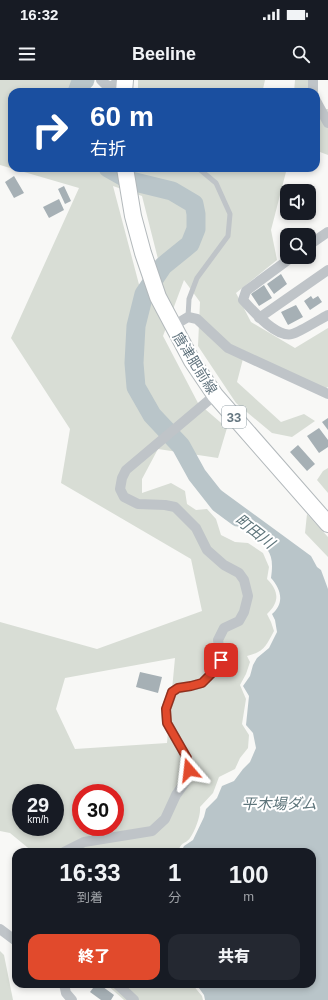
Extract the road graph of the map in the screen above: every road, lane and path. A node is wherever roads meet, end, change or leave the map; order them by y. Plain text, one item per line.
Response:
1 (101, 80) edge
2 (120, 80) edge
3 (117, 88) edge
4 (320, 108) edge
5 (328, 123) edge
6 (125, 172) edge
7 (203, 172) edge
8 (328, 232) edge
9 (316, 240) edge
10 (283, 264) edge
11 (328, 270) edge
12 (328, 315) edge
13 (188, 317) junction
14 (259, 318) junction
15 (173, 326) junction
16 (328, 394) edge
17 (209, 400) junction
18 (328, 524) edge
19 (72, 848) edge
20 (0, 929) edge
21 (12, 938) edge
22 (65, 988) edge
23 (121, 988) edge
24 (72, 1000) edge
25 (134, 1000) edge

1 - 3 street
2 - 3 street
4 - 5 street
6 - 15 main road, 唐津肥前線 / 33
7 - 13 lane
8 - 9 street
10 - 14 street
11 - 14 street
12 - 14 street
13 - 15 street
13 - 16 street
15 - 17 main road, 唐津肥前線 / 33
17 - 18 main road, 唐津肥前線 / 33
17 - 19 street
20 - 21 street
22 - 24 street
23 - 25 street

